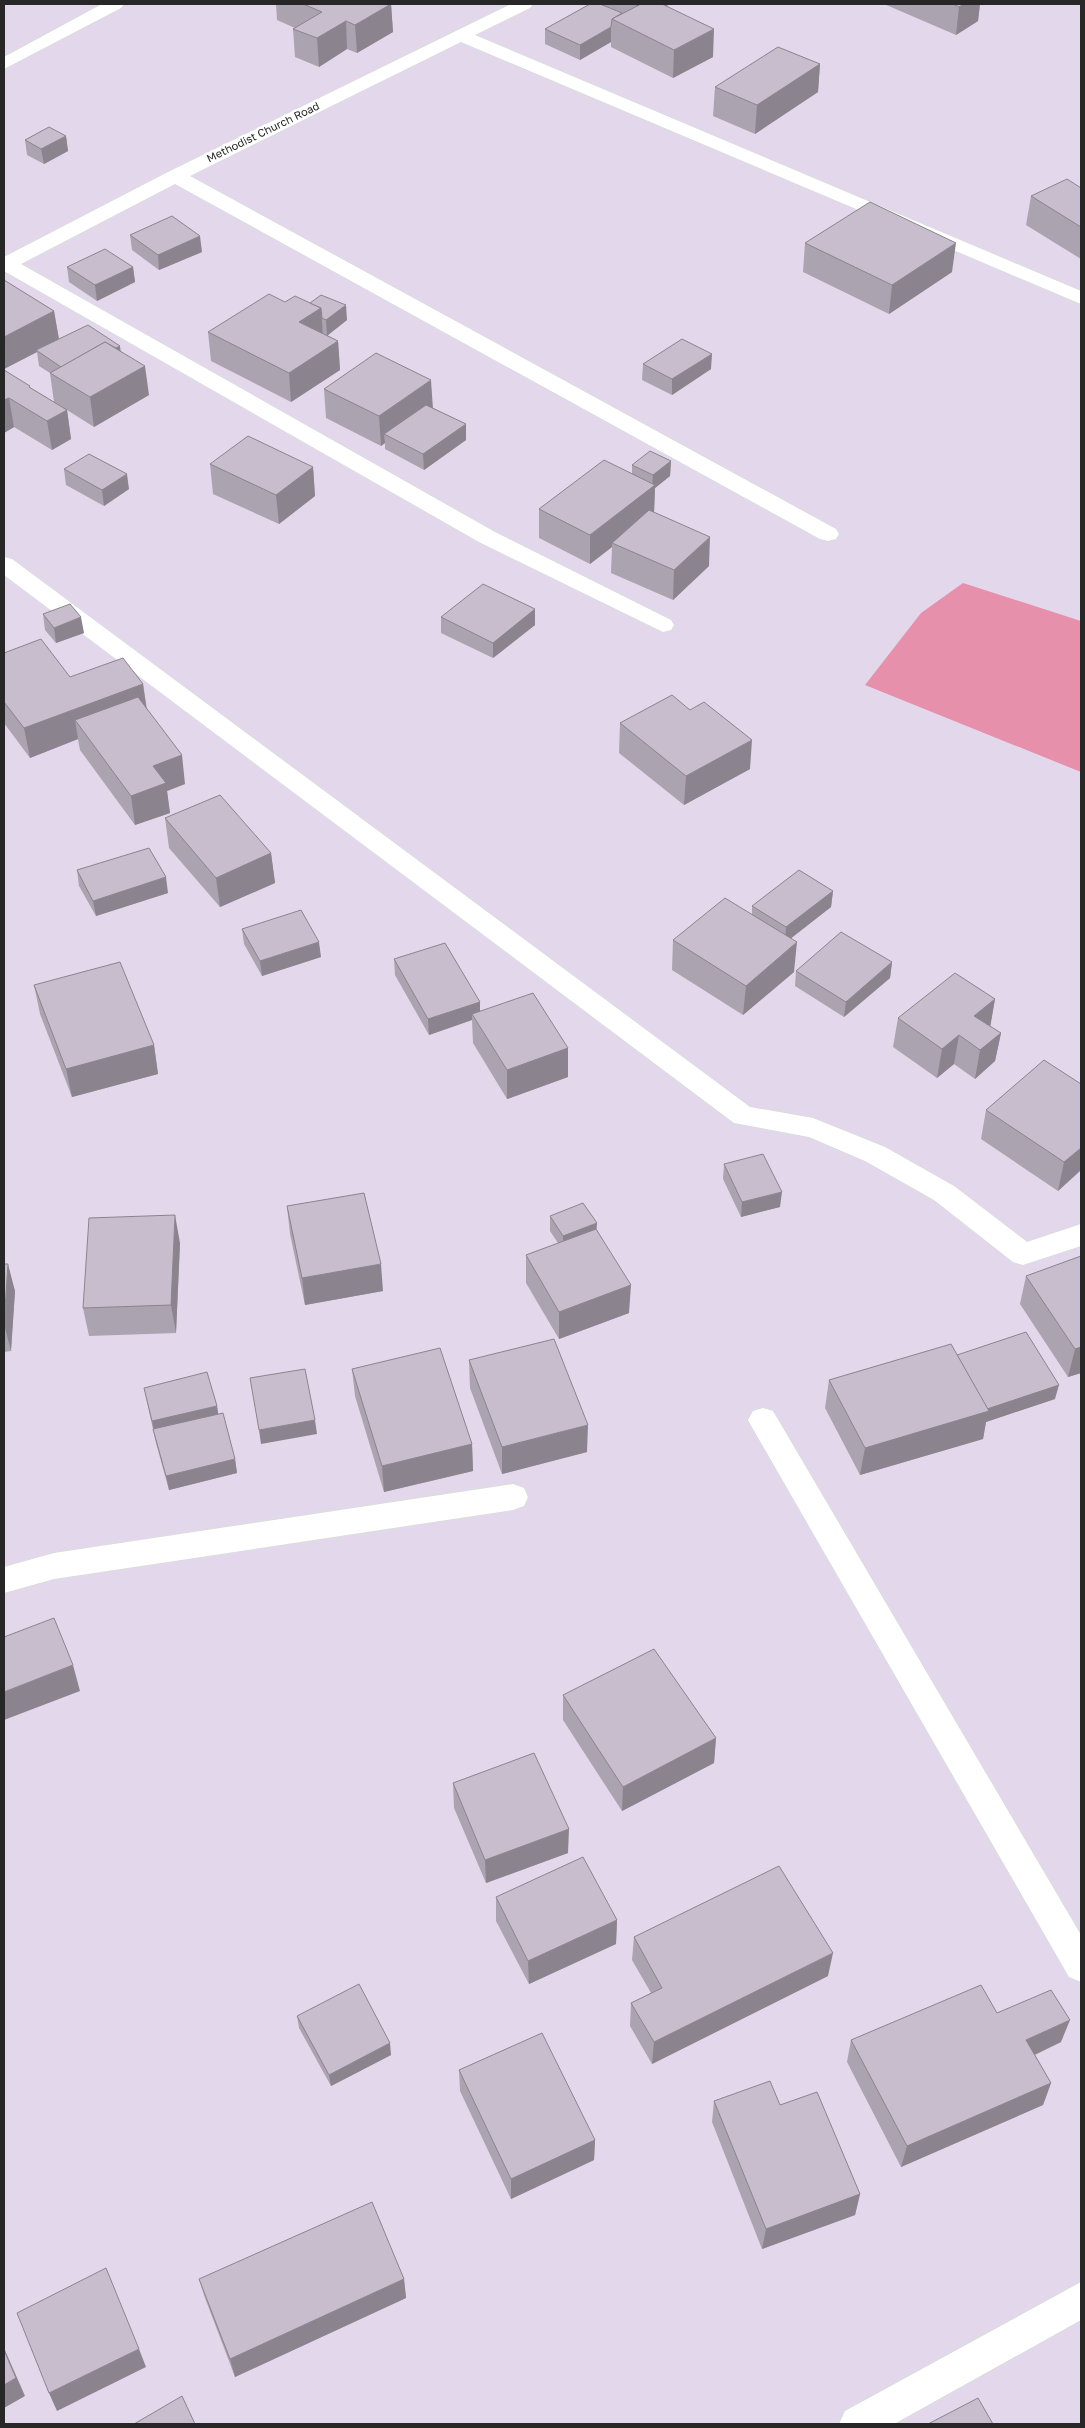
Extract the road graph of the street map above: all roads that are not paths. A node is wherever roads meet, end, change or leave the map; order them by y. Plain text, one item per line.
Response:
1 (116, 4) edge
2 (524, 4) edge
3 (460, 35) junction
4 (4, 64) edge
5 (175, 176) junction
6 (5, 265) edge
7 (1081, 298) edge
8 (828, 534) dead end
9 (4, 564) edge
10 (664, 624) dead end
11 (1081, 1234) edge
12 (764, 1420) dead end
13 (513, 1497) dead end
14 (4, 1580) edge
15 (1081, 1966) edge
16 (1081, 2300) edge
17 (858, 2424) edge

1 - 4 street
2 - 3 street, Methodist Church Road
3 - 5 street, Methodist Church Road
3 - 7 street
5 - 6 street, Methodist Church Road
5 - 8 street
6 - 10 street
9 - 11 street
12 - 15 street
13 - 14 street
16 - 17 street

